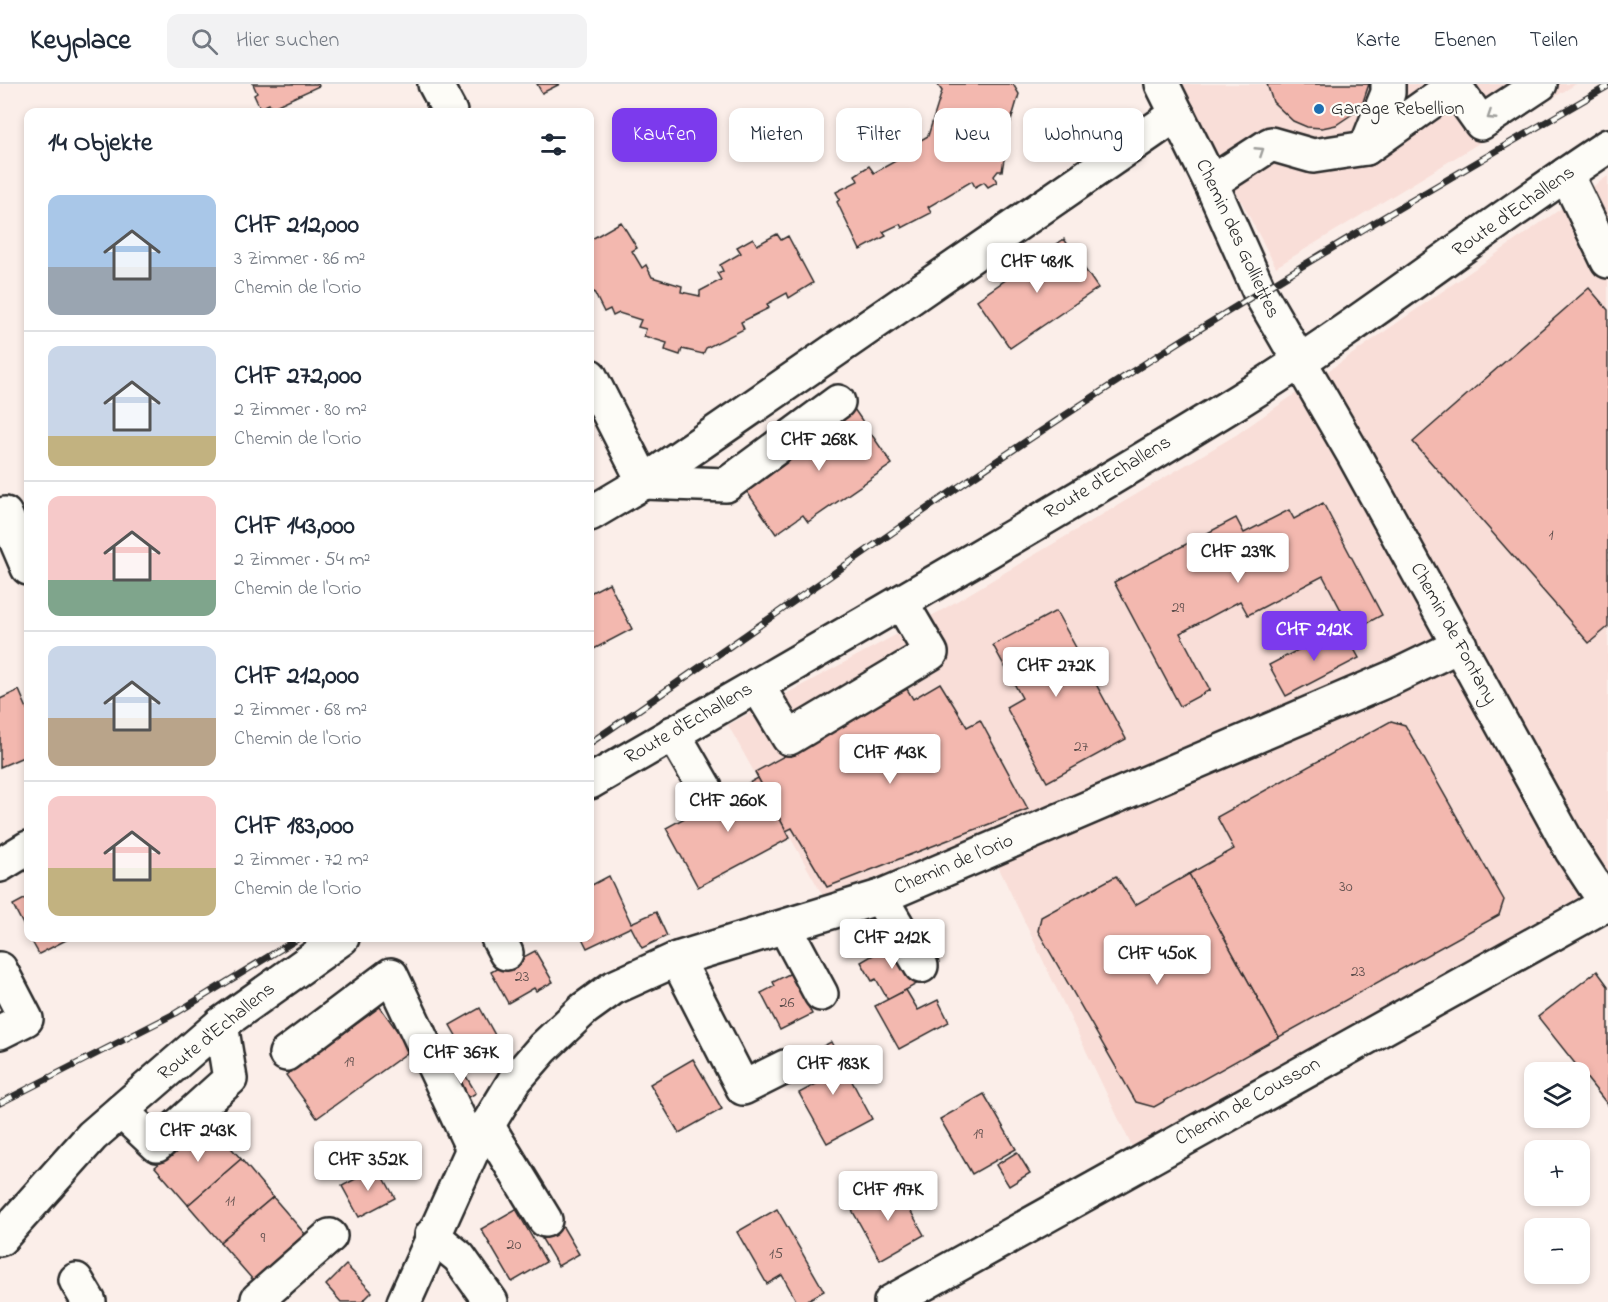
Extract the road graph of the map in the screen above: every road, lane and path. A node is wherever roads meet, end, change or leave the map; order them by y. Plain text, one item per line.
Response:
1 (435, 84) edge
2 (1162, 84) edge
3 (1388, 84) edge
4 (1540, 84) edge
5 (1455, 85) edge
6 (448, 108) edge
7 (1177, 114) junction
8 (1608, 146) edge
9 (1366, 148) junction
10 (1566, 174) junction
11 (1211, 183) junction
12 (1608, 261) edge
13 (1298, 362) junction
14 (594, 384) edge
15 (838, 402) dead end
16 (644, 482) junction
17 (594, 512) edge
18 (5, 514) dead end
19 (24, 558) edge
20 (901, 602) junction
21 (1460, 645) junction
22 (757, 685) junction
23 (673, 733) junction
24 (594, 780) edge
25 (706, 790) dead end
26 (24, 850) edge
27 (0, 865) edge
28 (880, 897) junction
29 (1607, 904) edge
30 (785, 927) junction
31 (336, 942) edge
32 (677, 959) junction
33 (921, 966) dead end
34 (0, 969) edge
35 (821, 994) dead end
36 (221, 1024) junction
37 (0, 1032) edge
38 (286, 1054) dead end
39 (785, 1066) dead end
40 (121, 1111) junction
41 (480, 1137) junction
42 (545, 1220) dead end
43 (432, 1235) junction
44 (330, 1236) dead end
45 (0, 1239) edge
46 (260, 1302) edge
47 (404, 1302) edge
48 (491, 1302) edge
49 (891, 1302) edge

1 - 6 street
2 - 7 street, Chemin des Golliettes
3 - 9 street
4 -> 5 street
5 - 9 street
7 - 11 street, Chemin des Golliettes
7 - 16 street
8 - 10 street, Route d'Echallens
11 -> 9 street
10 - 12 street
10 - 13 street, Route d'Echallens
11 - 13 street, Chemin des Golliettes
13 - 20 street, Route d'Echallens
13 - 21 street, Chemin de Fontany
14 - 16 street
15 - 16 street
16 - 17 street
18 - 19 street
20 - 22 street, Route d'Echallens
20 - 22 street
21 - 28 street, Chemin de l'Orio
21 - 29 street, Chemin de Fontany
22 - 23 street, Route d'Echallens
23 - 24 street, Route d'Echallens
23 - 25 street
26 - 27 street
28 - 30 street, Chemin de l'Orio
28 - 33 street
29 - 49 street, Chemin de Cousson
30 - 32 street, Chemin de l'Orio
30 - 35 street
31 - 36 street, Route d'Echallens
32 - 39 street
32 - 41 street, Chemin de l'Orio
34 - 37 street
36 - 40 street, Route d'Echallens
36 - 40 street
38 - 41 street
40 - 45 street, Route d'Echallens
41 - 42 street
41 - 43 street, Chemin de l'Orio
43 - 47 street, Chemin de l'Orio
43 - 48 street
44 - 46 street

